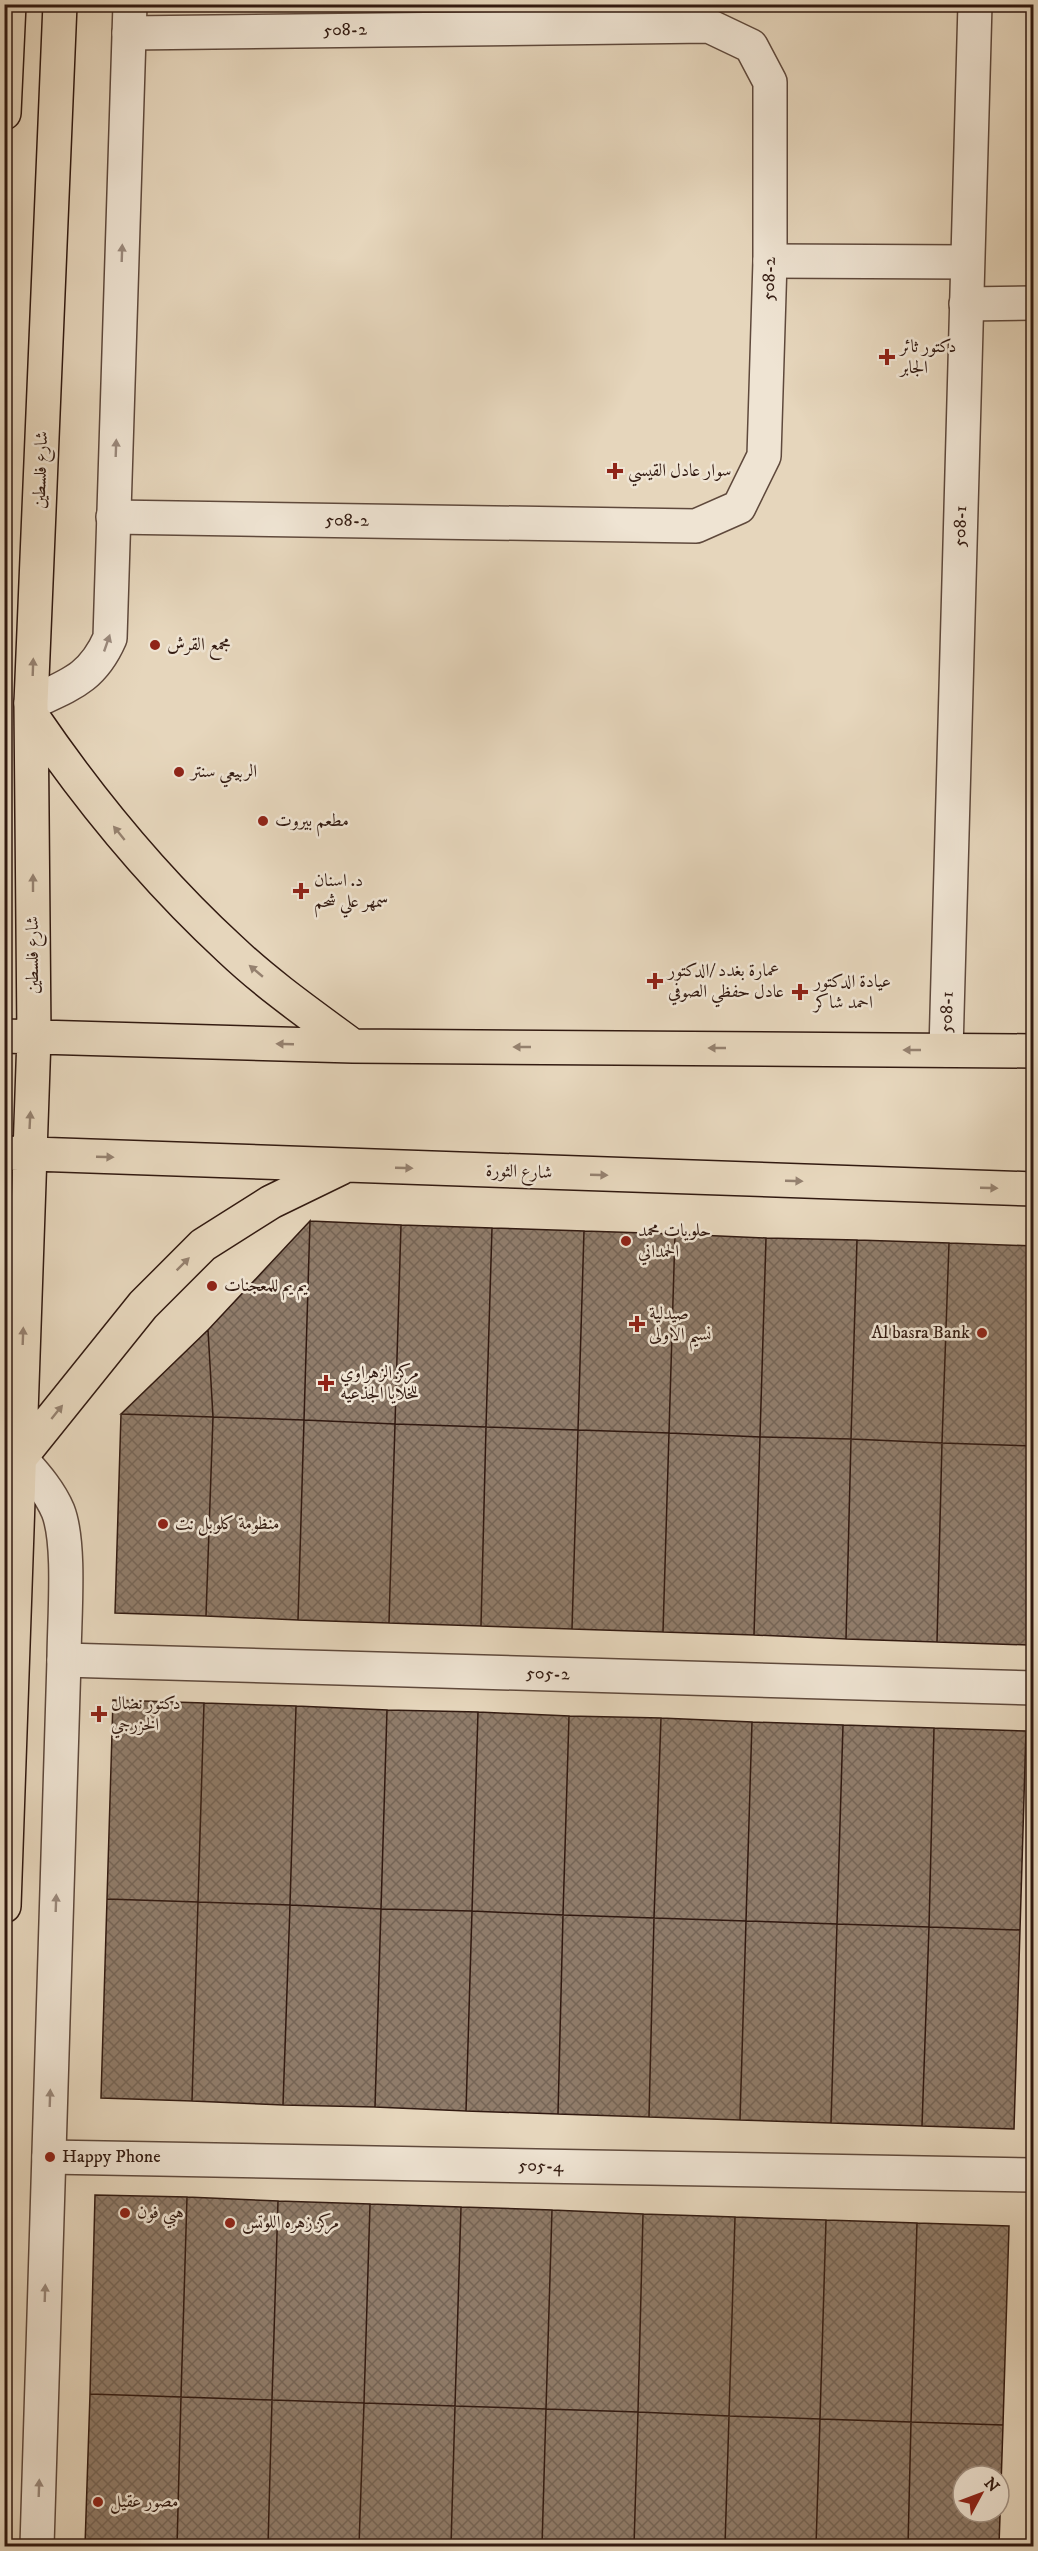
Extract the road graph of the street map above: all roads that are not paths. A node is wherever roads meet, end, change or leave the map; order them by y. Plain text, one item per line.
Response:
1 (9, 4) edge
2 (60, 4) edge
3 (975, 4) edge
4 (130, 19) edge
5 (4, 113) edge
6 (770, 261) junction
7 (968, 262) junction
8 (1034, 303) edge
9 (966, 304) junction
10 (113, 517) junction
11 (32, 709) junction
12 (19, 1037) edge
13 (353, 1046) junction
14 (946, 1050) junction
15 (1034, 1051) edge
16 (17, 1154) edge
17 (346, 1166) junction
18 (1034, 1189) edge
19 (20, 1458) junction
20 (64, 1660) junction
21 (1034, 1688) edge
22 (4, 1906) edge
23 (49, 2157) junction
24 (1034, 2175) edge
25 (37, 2547) edge

1 - 5 main road
11 -> 2 main road, شارع فلسطين
3 - 7 street, 508-1
4 - 6 street, 508-2
10 -> 4 street
6 - 7 street
6 - 10 street, 508-2
7 - 9 street, 508-1
8 - 9 street
9 - 14 street, 508-1
11 -> 10 street
12 -> 11 main road, شارع فلسطين
13 -> 11 main road
13 -> 12 main road
16 -> 12 main road, شارع فلسطين
14 -> 13 main road
14 - 15 main road
16 -> 17 main road, شارع الثورة
19 -> 16 main road, شارع فلسطين
17 -> 18 main road, شارع الثورة
19 -> 17 main road
19 - 20 street
19 - 22 main road, شارع فلسطين
20 - 21 street, 505-2
23 -> 20 street
23 - 24 street, 505-4
25 -> 23 street

